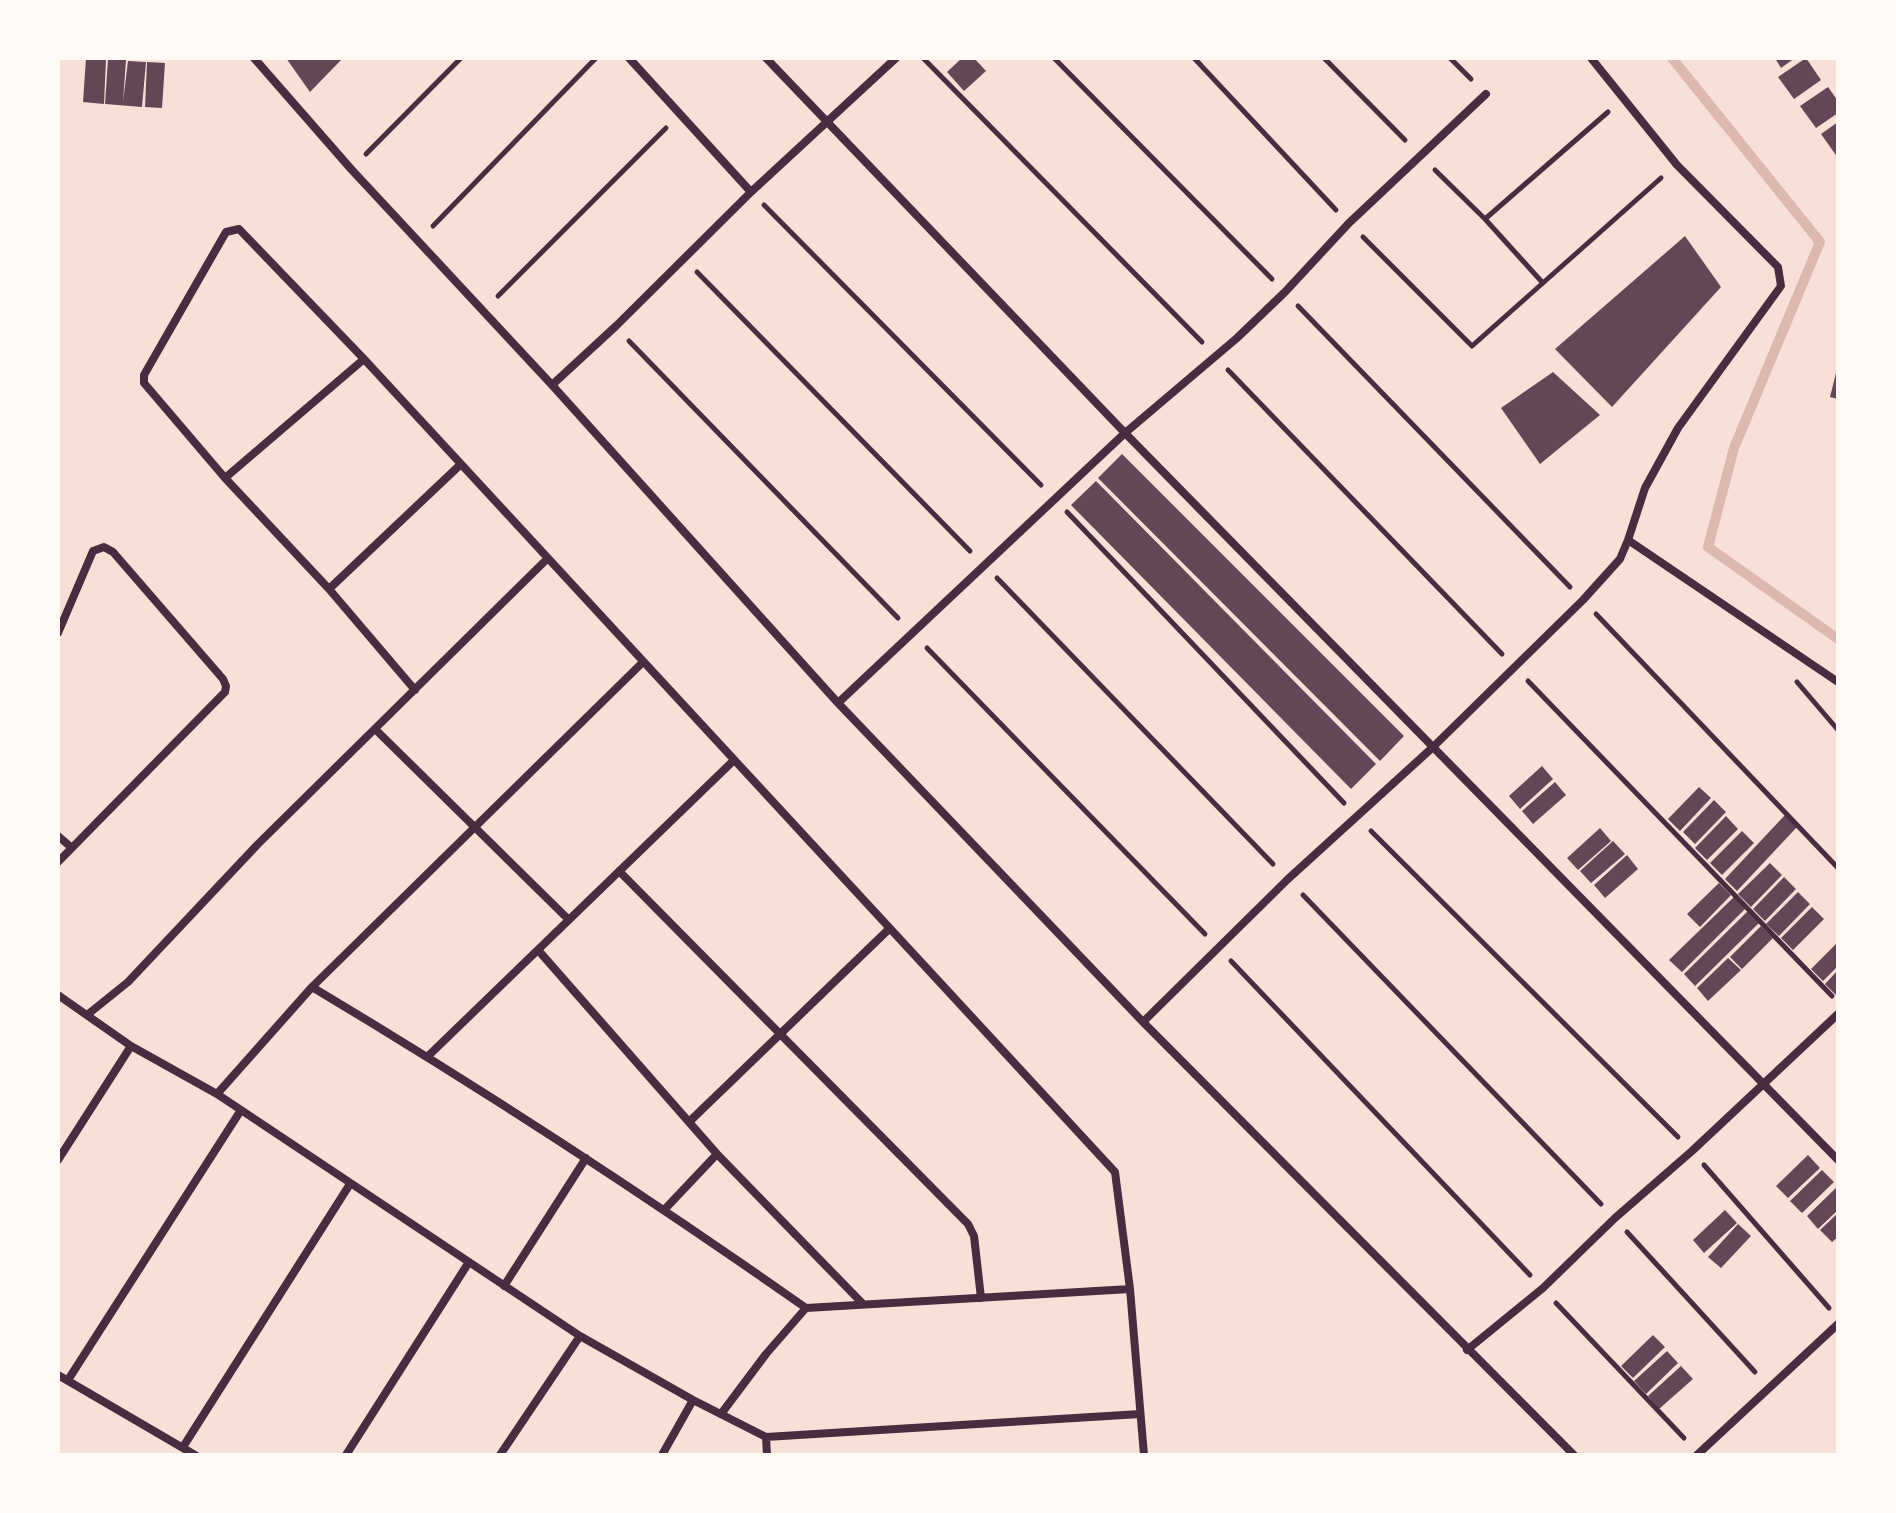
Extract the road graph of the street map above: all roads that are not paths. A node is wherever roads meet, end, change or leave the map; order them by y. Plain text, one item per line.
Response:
1 (254, 58) edge
2 (629, 58) edge
3 (766, 58) edge
4 (896, 58) edge
5 (1591, 58) edge
6 (1486, 94) road end
7 (828, 122) junction
8 (751, 192) junction
9 (364, 359) junction
10 (552, 385) junction
11 (1125, 433) junction
12 (461, 464) junction
13 (225, 478) junction
14 (1628, 540) junction
15 (547, 559) junction
16 (329, 589) junction
17 (58, 633) edge
18 (643, 662) junction
19 (1838, 682) edge
20 (415, 690) junction
21 (838, 703) junction
22 (376, 730) junction
23 (1432, 748) junction
24 (734, 760) junction
25 (476, 829) junction
26 (58, 836) edge
27 (72, 848) junction
28 (58, 862) edge
29 (619, 871) junction
30 (569, 920) junction
31 (889, 929) junction
32 (538, 950) junction
33 (312, 987) junction
34 (58, 995) edge
35 (1838, 1014) edge
36 (87, 1015) junction
37 (1143, 1022) junction
38 (782, 1035) junction
39 (131, 1046) junction
40 (428, 1056) junction
41 (1764, 1083) junction
42 (217, 1094) junction
43 (241, 1110) junction
44 (689, 1122) junction
45 (717, 1154) junction
46 (586, 1158) junction
47 (58, 1160) edge
48 (1838, 1160) edge
49 (350, 1184) junction
50 (665, 1209) junction
51 (469, 1262) junction
52 (504, 1286) junction
53 (1130, 1289) junction
54 (981, 1298) junction
55 (863, 1304) junction
56 (806, 1308) junction
57 (1838, 1324) edge
58 (580, 1336) junction
59 (1467, 1350) junction
60 (58, 1375) edge
61 (68, 1380) junction
62 (693, 1400) junction
63 (721, 1414) junction
64 (1140, 1414) junction
65 (766, 1437) junction
66 (183, 1447) junction
67 (1698, 1454) edge
68 (195, 1455) edge
69 (346, 1455) edge
70 (500, 1455) edge
71 (662, 1455) edge
72 (767, 1455) edge
73 (1144, 1455) edge
74 (1574, 1455) edge

1 - 10 street
2 - 8 street
3 - 7 street
4 - 7 street
5 - 14 street
6 - 11 street
7 - 8 street
7 - 11 street
8 - 10 street
9 - 12 street
9 - 13 street
9 - 13 street
10 - 21 street
11 - 21 street
11 - 23 street
12 - 15 street
12 - 16 street
13 - 16 street
14 - 19 street
14 - 23 street
15 - 18 street
15 - 20 street
16 - 20 street
17 - 27 street
18 - 24 street
18 - 25 street
20 - 22 street
21 - 37 street
22 - 25 street
22 - 36 street
23 - 37 street
23 - 41 street
24 - 29 street
24 - 31 street
25 - 30 street
25 - 33 street
26 - 27 street
27 - 28 street
29 - 30 street
29 - 38 street
30 - 32 street
31 - 38 street
31 - 53 street
32 - 40 street
32 - 44 street
33 - 40 street
33 - 42 street
34 - 36 street
35 - 41 street
36 - 39 street
37 - 59 street
38 - 44 street
38 - 54 street
39 - 42 street
39 - 47 street
40 - 46 street
41 - 48 street
41 - 59 street
42 - 43 street
43 - 49 street
43 - 61 street
44 - 45 street
45 - 50 street
45 - 55 street
46 - 50 street
46 - 52 street
49 - 51 street
49 - 66 street
50 - 56 street
51 - 52 street
51 - 69 street
52 - 58 street
53 - 54 street
53 - 64 street
54 - 55 street
55 - 56 street
56 - 63 street
57 - 67 street
58 - 62 street
58 - 70 street
59 - 74 street
60 - 61 street
61 - 66 street
62 - 63 street
62 - 71 street
63 - 65 street
64 - 65 street
64 - 73 street
65 - 72 street
66 - 68 street

